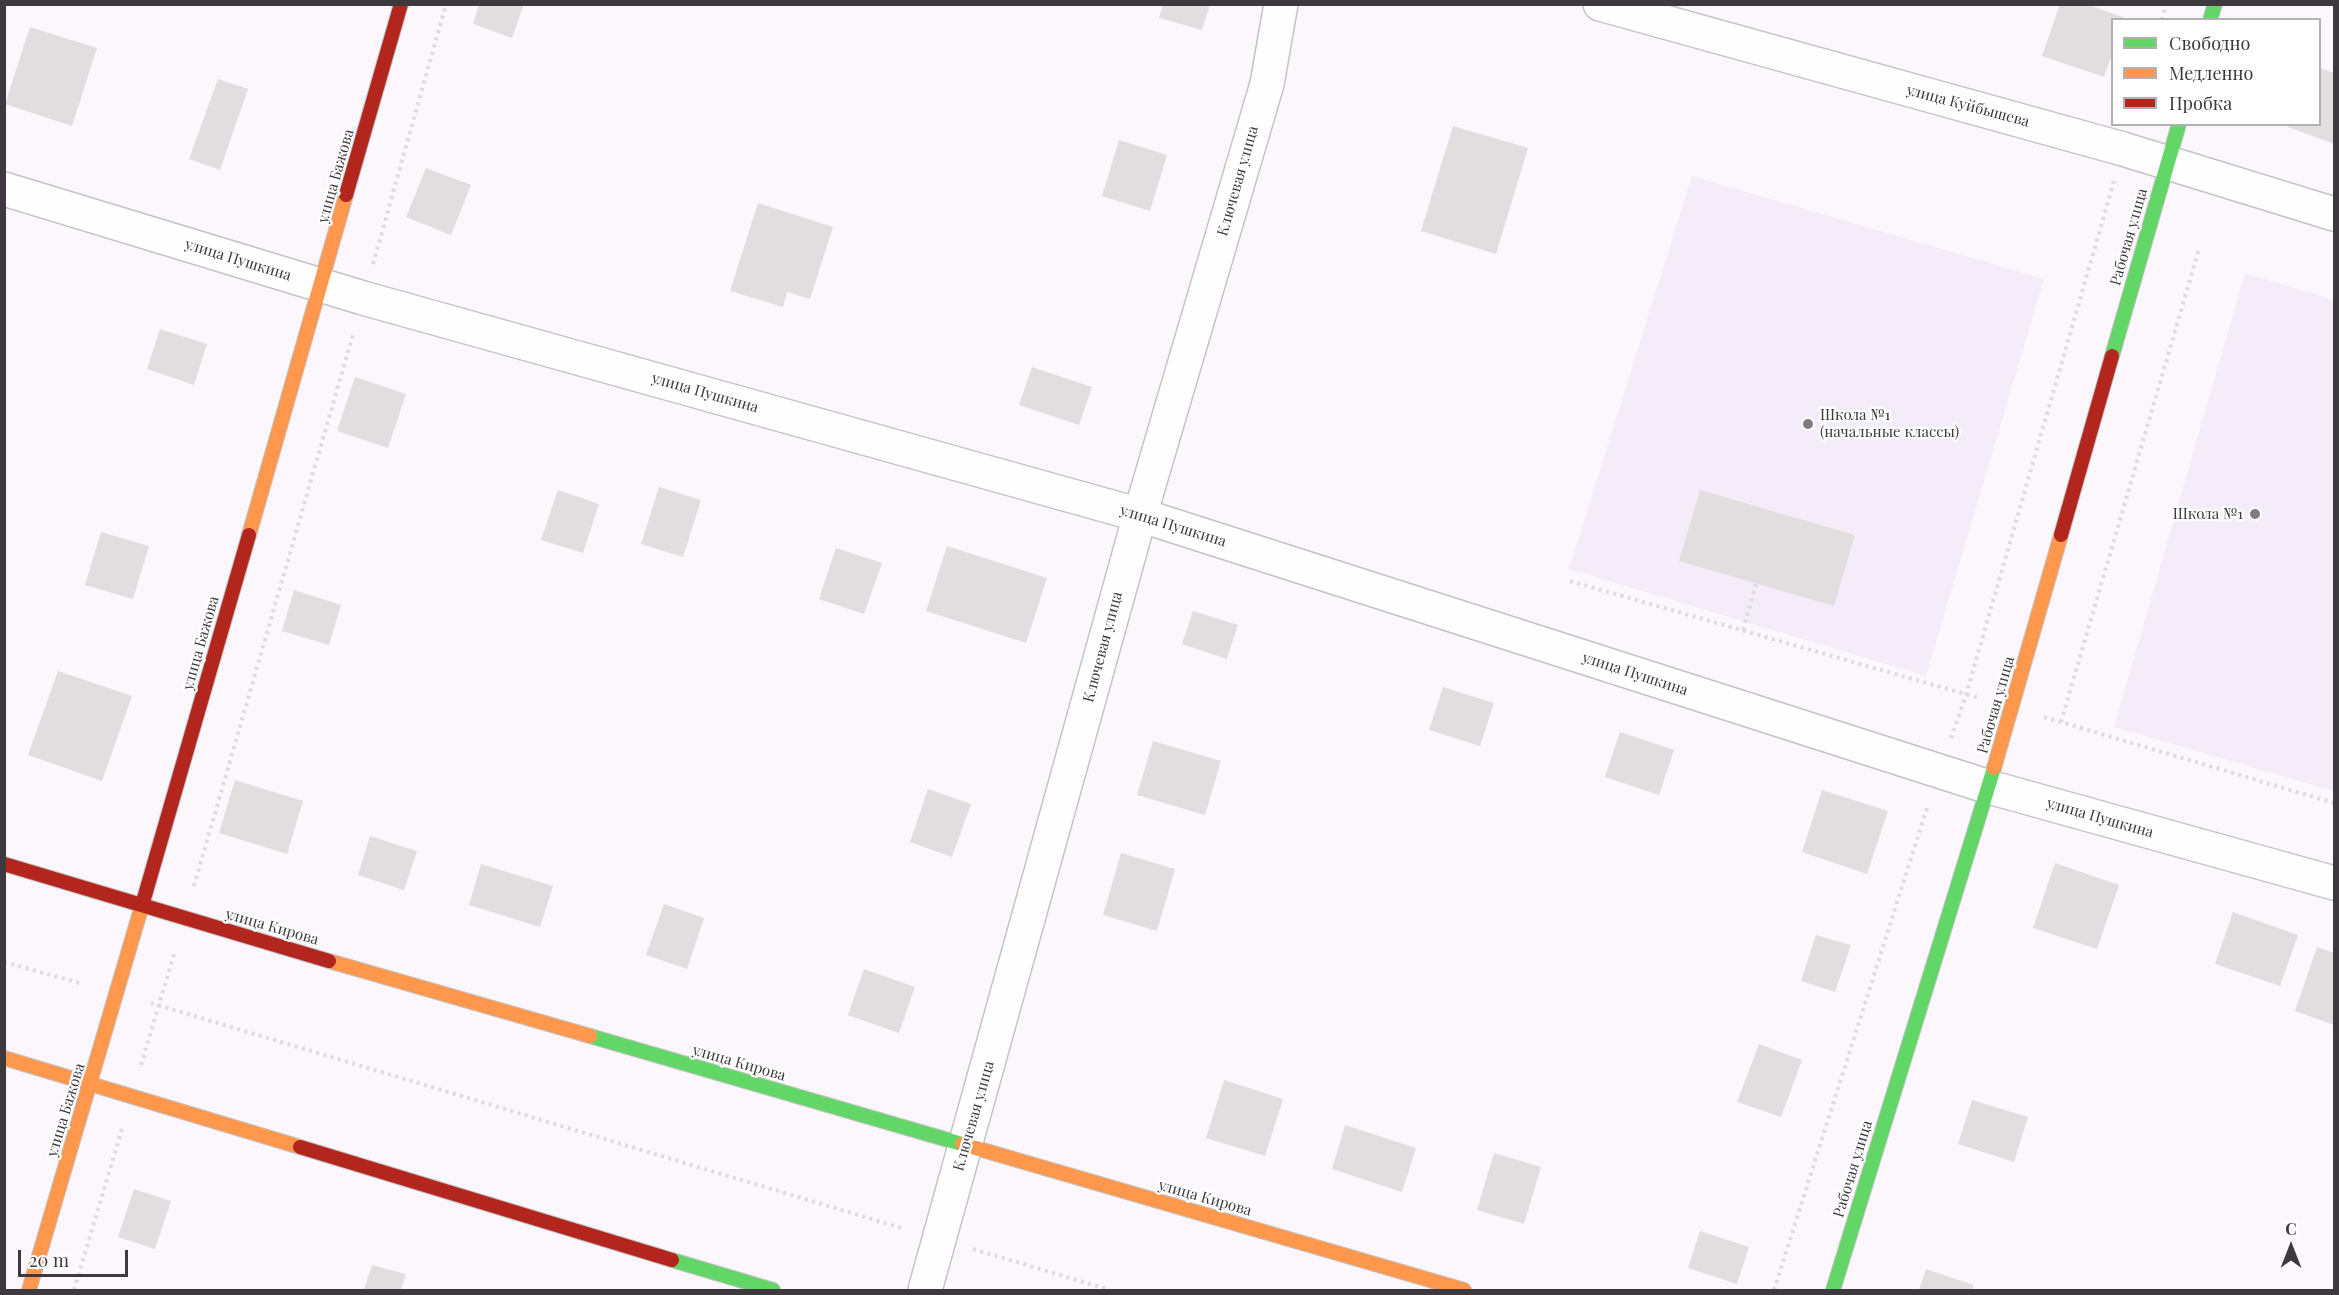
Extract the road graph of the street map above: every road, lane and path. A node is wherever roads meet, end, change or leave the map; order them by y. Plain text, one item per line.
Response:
1 (401, 4) edge
2 (446, 4) edge
3 (1281, 4) edge
4 (1600, 4) edge
5 (2178, 126) edge
6 (2123, 149) junction
7 (2167, 164) junction
8 (4, 189) edge
9 (2334, 214) edge
10 (2199, 249) dead end
11 (322, 285) junction
12 (363, 298) junction
13 (1140, 515) junction
14 (1570, 581) dead end
15 (1756, 584) dead end
16 (1743, 630) junction
17 (1966, 694) junction
18 (2012, 708) junction
19 (2061, 722) junction
20 (1939, 772) junction
21 (1989, 788) junction
22 (2334, 803) edge
23 (4, 864) edge
24 (2334, 883) edge
25 (142, 905) junction
26 (185, 919) junction
27 (4, 962) edge
28 (117, 994) junction
29 (159, 1005) junction
30 (4, 1058) edge
31 (91, 1084) junction
32 (132, 1095) junction
33 (966, 1146) junction
34 (938, 1239) junction
35 (29, 1290) edge
36 (74, 1290) edge
37 (773, 1290) edge
38 (925, 1290) edge
39 (1110, 1290) edge
40 (1464, 1290) edge
41 (1774, 1290) edge
42 (1833, 1290) edge

1 - 11 main road, улица Бажова
2 - 12 path
3 - 13 street, Ключевая улица
4 - 6 street, улица Куйбышева
5 - 7 main road, Рабочая улица
6 - 7 street, улица Куйбышева
6 - 17 path
7 - 9 street, улица Куйбышева
7 - 18 main road, Рабочая улица
8 - 11 street, улица Пушкина
10 - 19 path
11 - 12 street, улица Пушкина
11 - 25 main road, улица Бажова
12 - 13 street, улица Пушкина
12 - 26 path
13 - 20 street, улица Пушкина
13 - 33 street, Ключевая улица
14 - 16 path
15 - 16 path
16 - 17 path
17 - 18 path
17 - 20 path
18 - 19 path
18 - 21 main road, Рабочая улица
19 - 22 path
20 - 21 street, улица Пушкина
20 - 41 path
21 - 24 street, улица Пушкина
21 - 42 main road, Рабочая улица
23 - 25 main road, улица Кирова
25 - 26 main road, улица Кирова
25 - 28 main road, улица Бажова
26 - 29 path
26 - 33 main road, улица Кирова
27 - 28 path
28 - 29 path
28 - 31 main road, улица Бажова
29 - 32 path
29 - 34 path
30 - 31 main road
31 - 32 main road
31 - 35 main road, улица Бажова
32 - 36 path
32 - 37 main road
33 - 34 street, Ключевая улица
33 - 40 main road, улица Кирова
34 - 38 street, Ключевая улица
34 - 39 path

